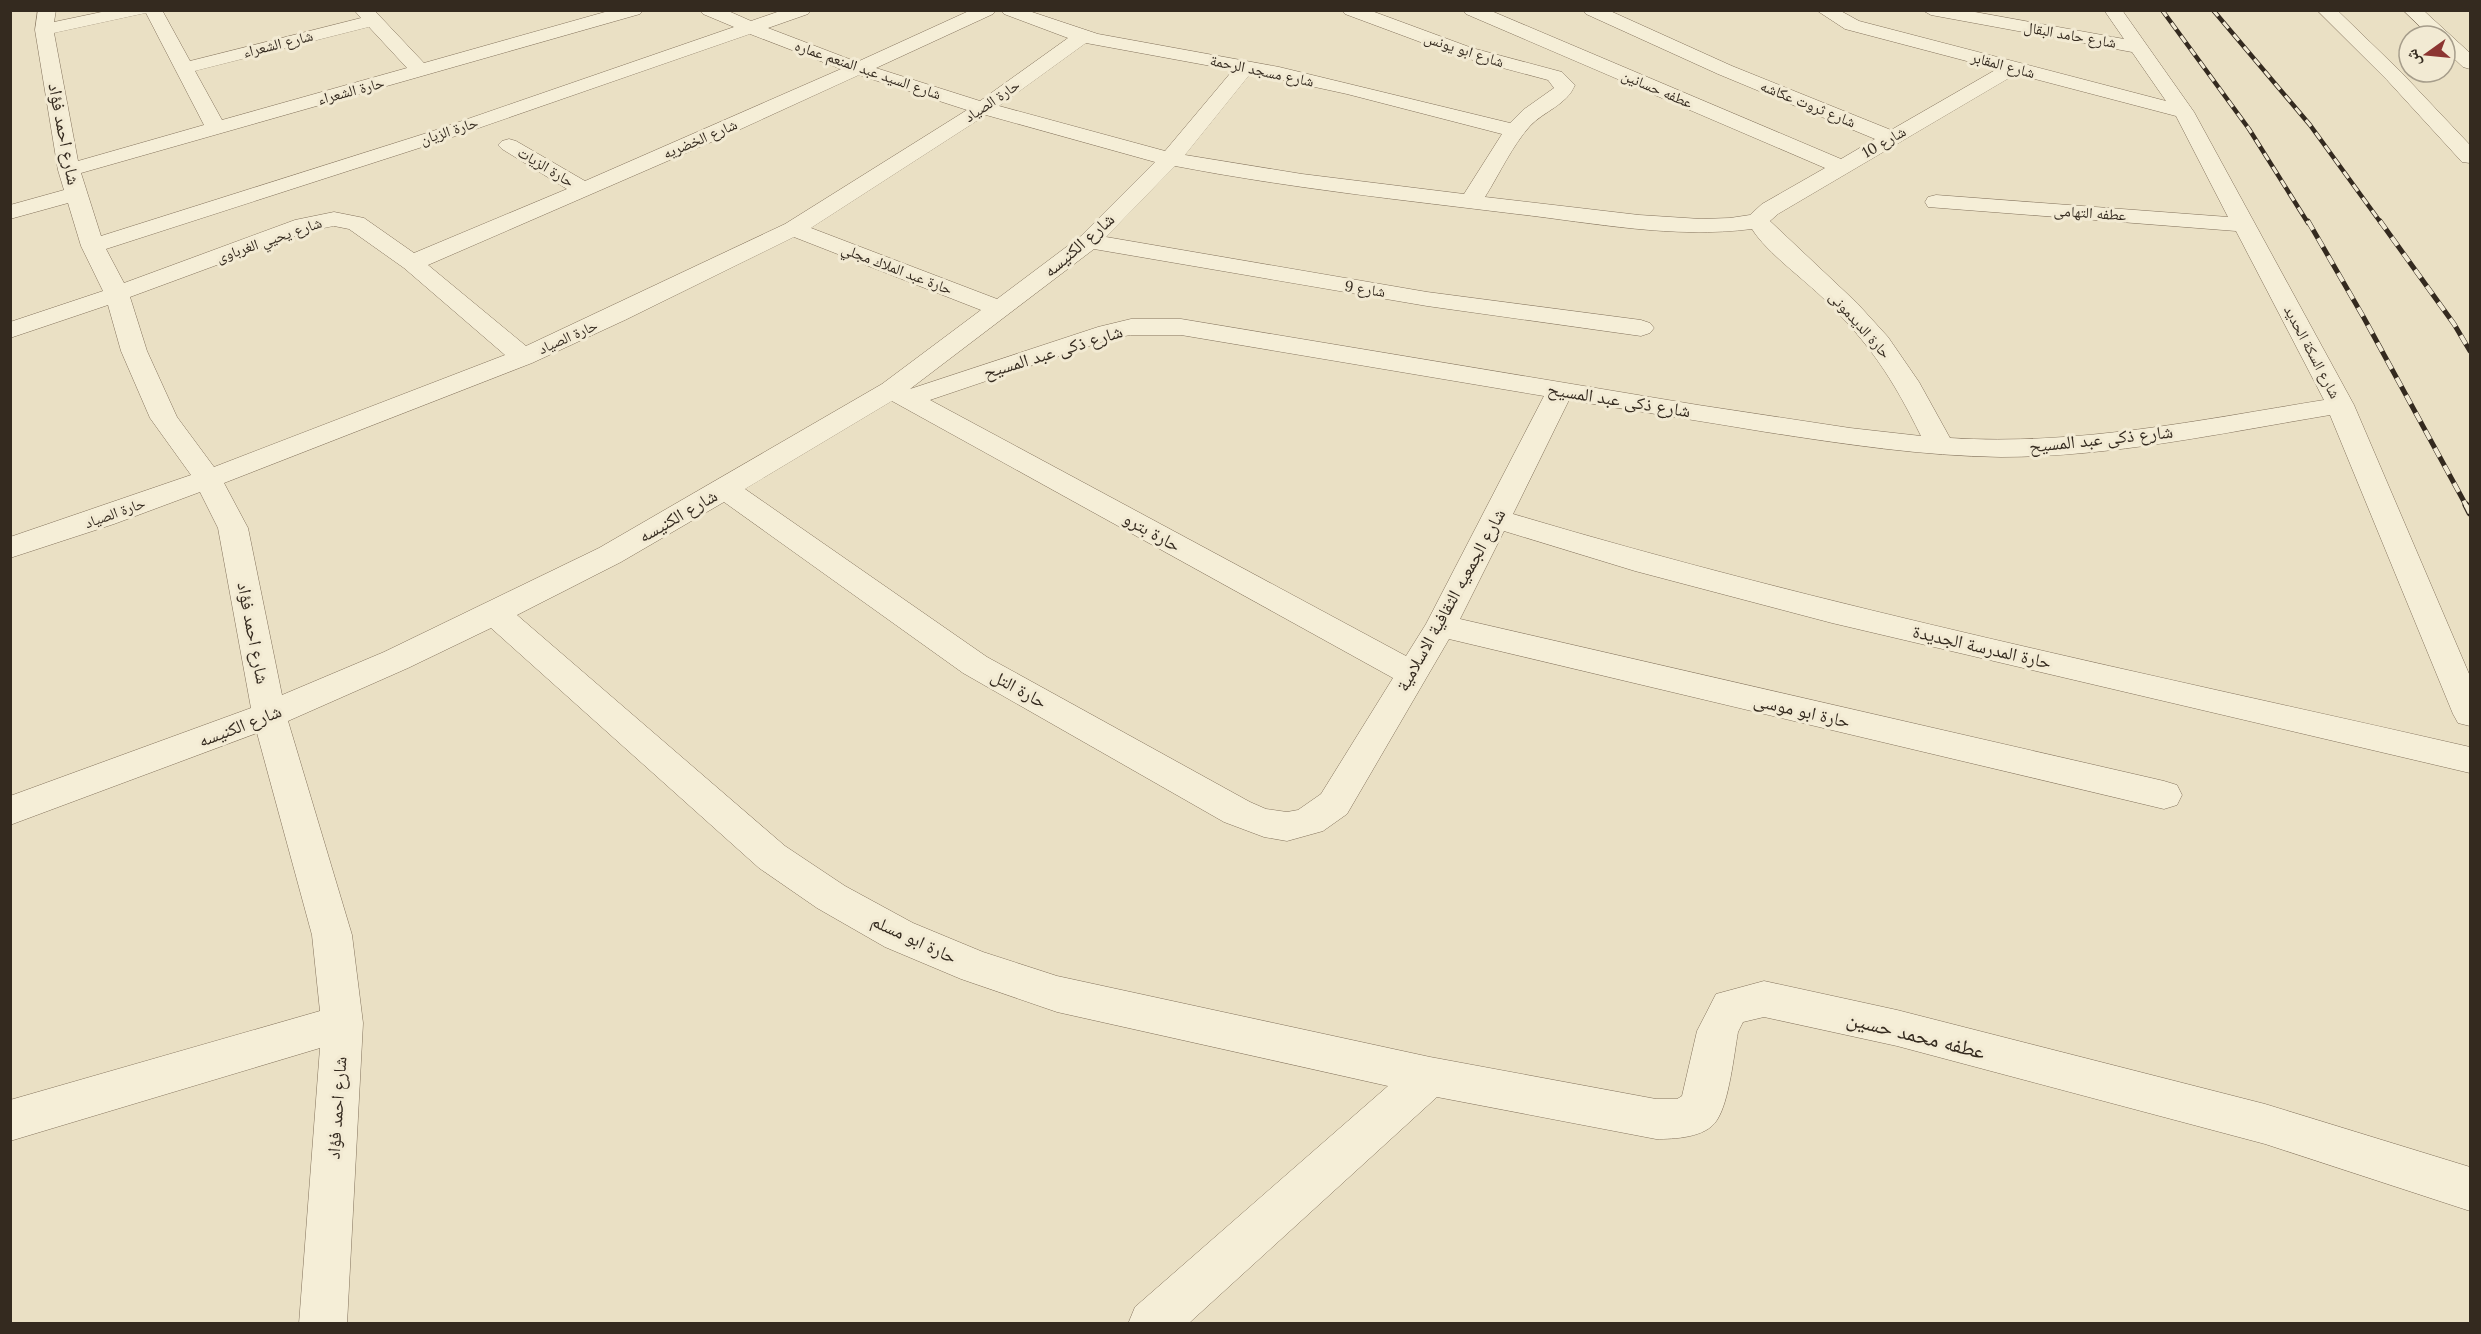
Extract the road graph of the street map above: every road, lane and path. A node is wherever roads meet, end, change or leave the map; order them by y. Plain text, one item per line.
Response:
1 (139, 10) edge
2 (153, 10) edge
3 (634, 10) edge
4 (709, 10) edge
5 (802, 10) edge
6 (987, 10) edge
7 (1010, 10) edge
8 (1351, 10) edge
9 (1472, 10) edge
10 (1592, 10) edge
11 (1825, 10) edge
12 (1931, 10) edge
13 (2113, 10) edge
14 (2326, 10) edge
15 (2412, 10) edge
16 (368, 16) edge
17 (45, 20) edge
18 (2428, 24) edge
19 (748, 28) junction
20 (1082, 38) junction
21 (2139, 47) junction
22 (2457, 51) edge
23 (2470, 63) edge
24 (1246, 66) junction
25 (183, 68) junction
26 (2013, 68) junction
27 (858, 69) junction
28 (421, 72) junction
29 (982, 109) junction
30 (2184, 112) junction
31 (216, 128) junction
32 (1516, 130) junction
33 (1891, 138) junction
34 (509, 145) dead end
35 (2470, 157) edge
36 (1170, 159) junction
37 (1841, 167) junction
38 (72, 182) junction
39 (584, 189) junction
40 (1472, 202) junction
41 (1936, 202) dead end
42 (10, 212) edge
43 (1759, 222) junction
44 (2243, 225) junction
45 (793, 230) junction
46 (1089, 241) junction
47 (93, 246) junction
48 (412, 263) junction
49 (117, 294) junction
50 (1001, 309) junction
51 (1641, 328) dead end
52 (10, 331) edge
53 (523, 357) junction
54 (1560, 392) junction
55 (900, 394) junction
56 (2340, 405) junction
57 (1940, 446) junction
58 (208, 479) junction
59 (725, 489) junction
60 (1497, 519) junction
61 (10, 548) edge
62 (494, 613) junction
63 (1441, 626) junction
64 (1412, 674) junction
65 (2470, 714) edge
66 (269, 715) junction
67 (2470, 760) edge
68 (2164, 795) dead end
69 (1334, 804) joint
70 (10, 811) edge
71 (342, 1023) junction
72 (1430, 1076) junction
73 (10, 1121) edge
74 (2470, 1189) edge
75 (323, 1323) edge
76 (1152, 1323) edge

1 - 17 street
2 - 25 street
3 - 28 street, حارة الشعراء
4 - 19 street, شارع السيد عبد المنعم عماره
5 - 19 street, حارة الزيان
6 - 27 street, شارع الخضريه
7 - 20 street, شارع مسجد الرحمة
8 - 32 street, شارع ابو يونس
9 - 37 street, عطفه حسانين
10 - 33 street, شارع ثروت عكاشه
11 - 26 street, شارع المقابر
12 - 21 street, شارع حامد البقال
13 - 21 street, شارع السكة الحديد
14 - 35 street
15 - 18 street
16 - 25 street, شارع الشعراء
16 - 28 street
17 - 38 street, شارع احمد فؤاد
19 - 27 street, شارع السيد عبد المنعم عماره
19 - 47 street, حارة الزيان
20 - 24 street, شارع مسجد الرحمة
20 - 29 street, حارة الصياد
21 - 30 street, شارع السكة الحديد
22 - 23 street
24 - 32 street, شارع مسجد الرحمة
24 - 36 street, شارع الكنيسه
25 - 31 street
26 - 30 street, شارع المقابر
26 - 33 street, شارع 10
27 - 29 street, شارع السيد عبد المنعم عماره
27 - 39 street, شارع الخضريه
28 - 31 street, حارة الشعراء
29 - 36 street, شارع السيد عبد المنعم عماره
29 - 45 street, حارة الصياد
30 - 44 street, شارع السكة الحديد
31 - 38 street, حارة الشعراء
32 - 40 street
33 - 37 street, شارع 10
34 - 39 street, حارة الزيات
36 - 40 street, شارع السيد عبد المنعم عماره
36 - 46 street, شارع الكنيسه
37 - 43 street, شارع 10
38 - 42 street, حارة الشعراء
38 - 47 street, شارع احمد فؤاد
39 - 48 street, شارع الخضريه
40 - 43 street, شارع السيد عبد المنعم عماره
41 - 44 street, عطفه التهامى
43 - 57 street, حارة الديدمونى
44 - 56 street, شارع السكة الحديد
45 - 50 street, حارة عبد الملاك مجلي
45 - 53 street, حارة الصياد
46 - 50 street, شارع الكنيسه
46 - 51 street, شارع 9
47 - 49 street, شارع احمد فؤاد
48 - 49 street, شارع يحيي الغرباوى
48 - 53 street, شارع يحيي الغرباوى
49 - 52 street, شارع يحيي الغرباوى
49 - 58 street, شارع احمد فؤاد
50 - 55 street, شارع الكنيسه
53 - 58 street, حارة الصياد
54 - 55 street, شارع ذكى عبد المسيح
54 - 57 street, شارع ذكى عبد المسيح
54 - 60 street, شارع الجمعيه الثقافية الاسلامية
55 - 59 street, شارع الكنيسه
55 - 64 street, حارة بترو
56 - 57 street, شارع ذكى عبد المسيح
56 - 65 street, شارع السكة الحديد
58 - 61 street, حارة الصياد
58 - 66 street, شارع احمد فؤاد
59 - 62 street, شارع الكنيسه
59 - 69 street, حارة التل
60 - 63 street, شارع الجمعيه الثقافية الاسلامية
60 - 67 street, حارة المدرسة الجديدة
62 - 66 street, شارع الكنيسه
62 - 72 street, حارة ابو مسلم
63 - 64 street, شارع الجمعيه الثقافية الاسلامية
63 - 68 street, حارة ابو موسى
64 - 69 street, شارع الجمعيه الثقافية الاسلامية
66 - 70 street, شارع الكنيسه
66 - 71 street, شارع احمد فؤاد
71 - 73 street
71 - 75 street, شارع احمد فؤاد
72 - 74 street, عطفه محمد حسين
72 - 76 street

